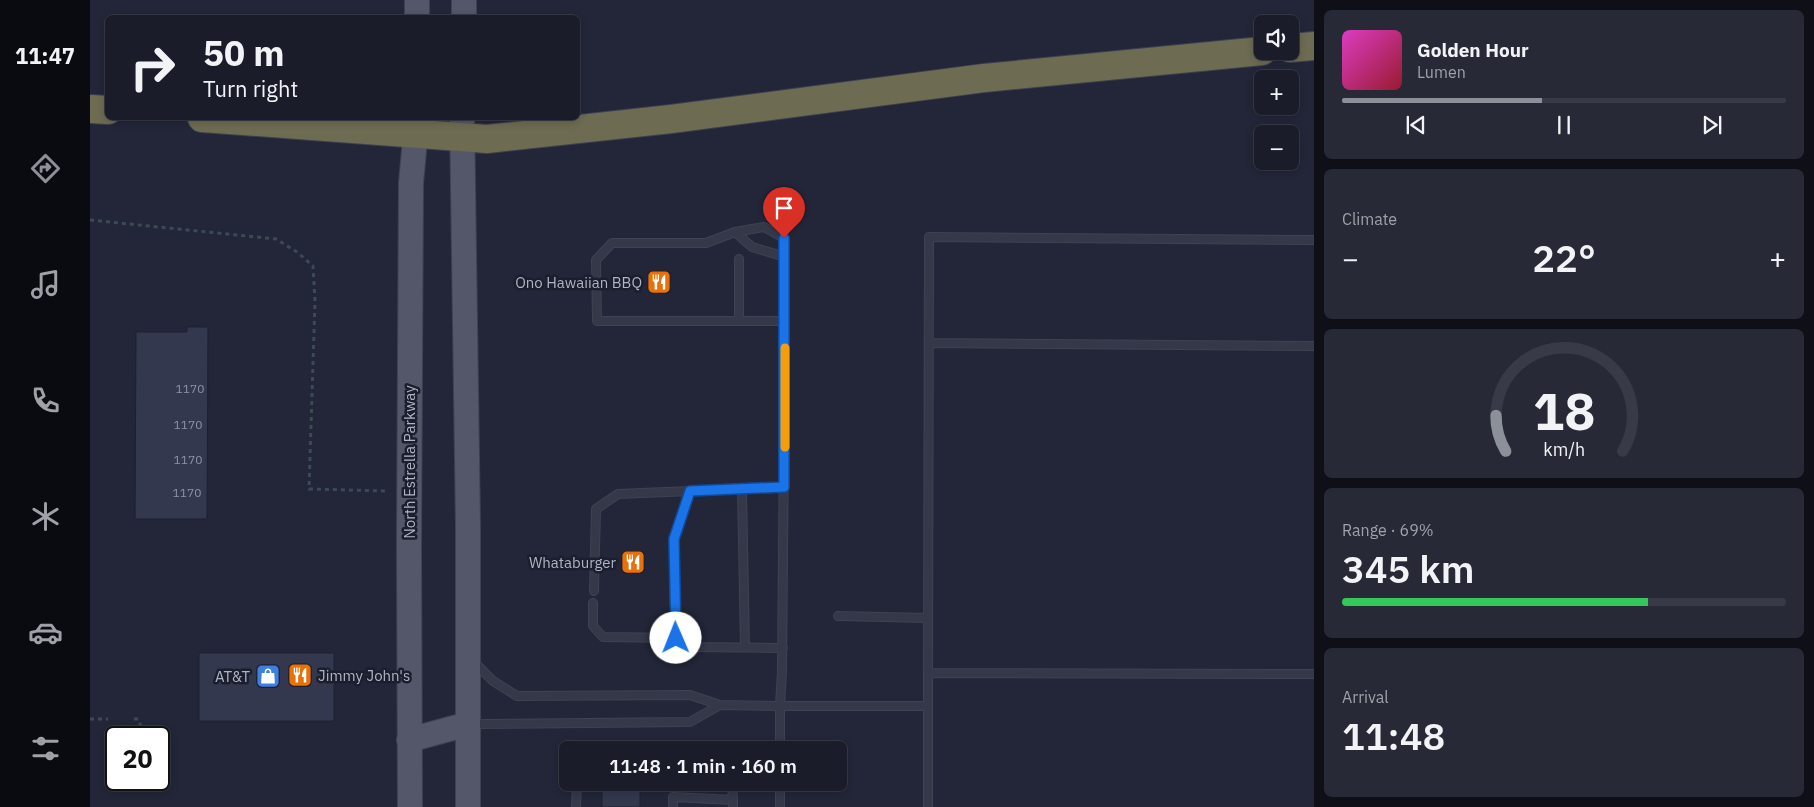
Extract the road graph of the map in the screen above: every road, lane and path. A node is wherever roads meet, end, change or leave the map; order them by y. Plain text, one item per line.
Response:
1 (417, 0) edge
2 (464, 0) edge
3 (417, 15) edge
4 (464, 15) edge
5 (1314, 46) edge
6 (1299, 47) edge
7 (1254, 52) edge
8 (90, 109) edge
9 (105, 110) edge
10 (256, 120) edge
11 (417, 126) edge
12 (462, 128) edge
13 (90, 220) edge
14 (735, 232) junction
15 (1314, 240) edge
16 (785, 257) junction
17 (739, 259) dead end
18 (739, 321) junction
19 (785, 321) junction
20 (929, 343) junction
21 (1314, 346) edge
22 (784, 487) junction
23 (742, 490) junction
24 (386, 491) dead end
25 (690, 491) junction
26 (594, 592) dead end
27 (593, 604) dead end
28 (838, 616) dead end
29 (928, 618) junction
30 (676, 638) junction
31 (745, 647) junction
32 (783, 648) junction
33 (468, 656) junction
34 (928, 673) junction
35 (1314, 674) edge
36 (720, 705) junction
37 (780, 706) junction
38 (928, 706) junction
39 (90, 719) edge
40 (108, 719) dead end
41 (134, 719) dead end
42 (468, 724) junction
43 (141, 726) edge
44 (409, 740) junction
45 (780, 741) edge
46 (576, 791) edge
47 (780, 791) edge
48 (733, 803) edge
49 (410, 807) edge
50 (468, 807) edge
51 (576, 807) edge
52 (673, 807) edge
53 (780, 807) edge
54 (928, 807) edge

1 - 3 main road
2 - 4 main road
5 - 6 highway
7 - 12 highway
8 - 9 highway
10 - 11 highway
11 - 12 highway
11 - 44 main road, North Estrella Parkway
12 - 33 main road
13 - 24 path
14 - 16 lane
14 - 16 lane
14 - 18 lane
15 - 20 lane
16 - 19 lane
17 - 18 lane
18 - 19 lane
19 - 22 lane
20 - 21 lane
20 - 29 lane
22 - 23 lane
22 - 32 lane
23 - 25 lane
23 - 31 lane
25 - 26 lane
25 - 30 lane
27 - 30 lane
28 - 29 lane
29 - 34 lane
30 - 31 lane
31 - 32 lane
32 - 37 lane
33 - 36 lane
33 - 42 main road
34 - 35 lane
34 - 38 lane
36 - 37 lane
36 - 42 lane
37 - 38 lane
37 - 45 lane
38 - 54 lane
39 - 40 path
41 - 43 path
42 - 44 main road
42 - 50 main road
44 - 49 main road, North Estrella Parkway
46 - 51 lane
47 - 53 lane
48 - 52 lane

